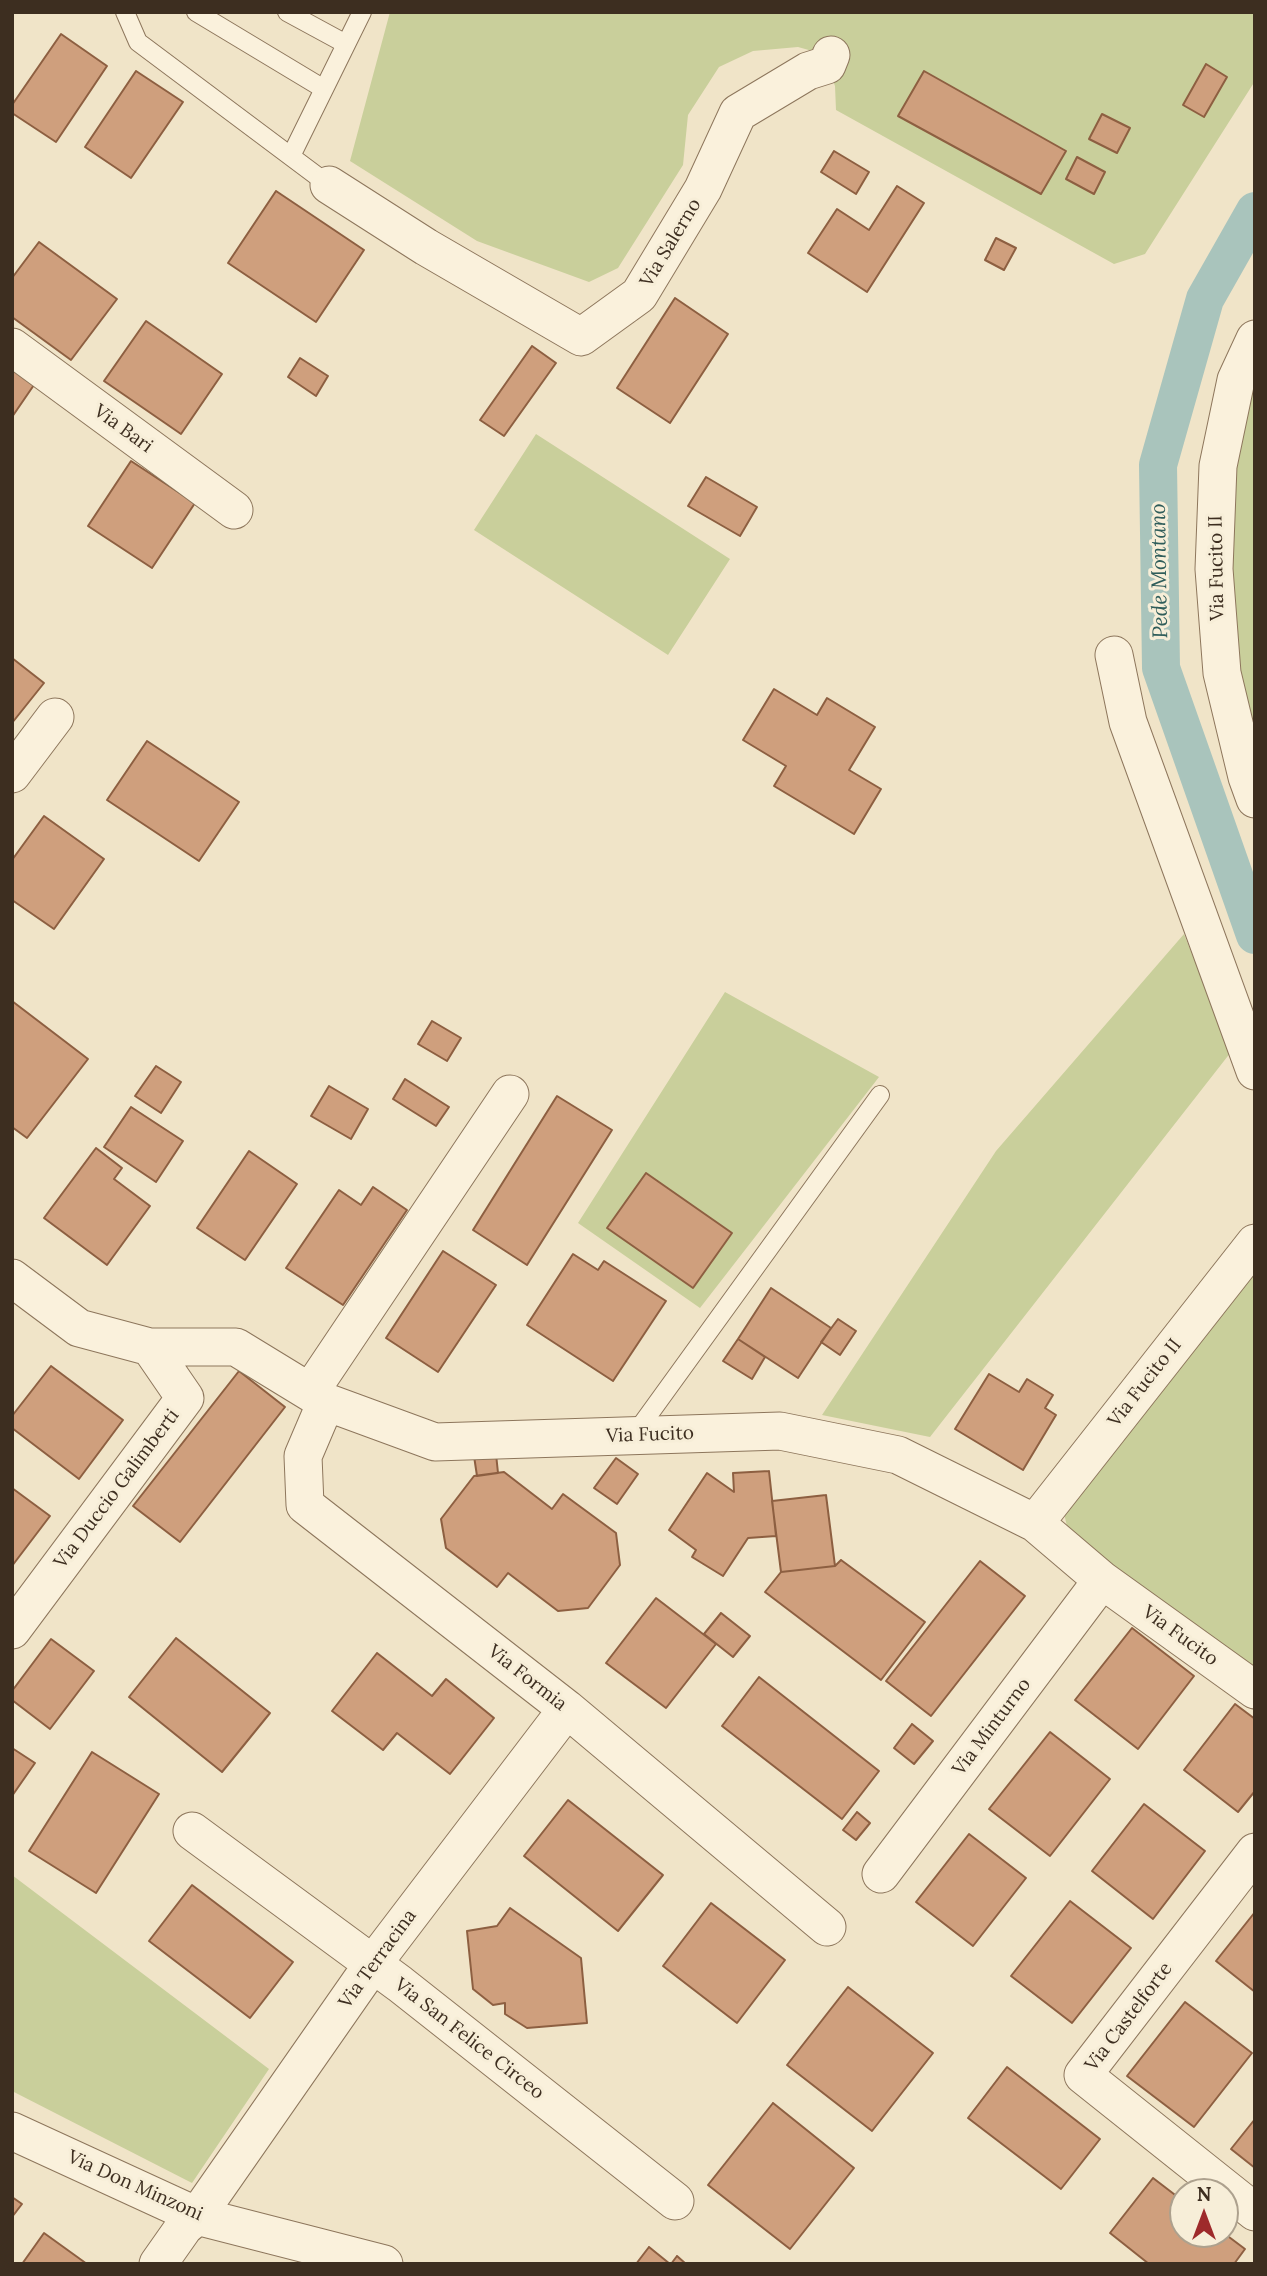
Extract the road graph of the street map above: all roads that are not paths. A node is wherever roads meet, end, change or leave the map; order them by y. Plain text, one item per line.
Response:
1 (125, 12) edge
2 (196, 12) edge
3 (287, 12) edge
4 (362, 12) edge
5 (346, 44) junction
6 (831, 55) dead end
7 (324, 89) junction
8 (291, 156) junction
9 (329, 184) joint
10 (1255, 339) edge
11 (12, 347) edge
12 (234, 510) dead end
13 (1114, 655) dead end
14 (55, 717) dead end
15 (12, 774) edge
16 (1255, 800) edge
17 (1255, 1071) edge
18 (510, 1094) dead end
19 (880, 1096) dead end
20 (1255, 1242) edge
21 (12, 1278) edge
22 (150, 1347) junction
23 (318, 1397) junction
24 (634, 1436) junction
25 (1035, 1523) junction
26 (1102, 1580) junction
27 (12, 1630) edge
28 (1255, 1690) edge
29 (567, 1709) junction
30 (192, 1831) dead end
31 (1255, 1852) edge
32 (881, 1874) dead end
33 (827, 1927) dead end
34 (372, 1965) junction
35 (12, 2131) edge
36 (675, 2201) dead end
37 (1255, 2212) edge
38 (197, 2216) junction
39 (158, 2264) edge
40 (384, 2264) edge

1 - 8 lane
2 - 7 lane
3 - 5 lane
4 - 5 lane
5 - 7 lane
6 - 9 street, Via Salerno
7 - 8 lane
8 - 9 lane
10 - 16 street, Via Fucito II
11 - 12 street, Via Bari
13 - 17 street
14 - 15 street
18 - 23 street, Via Formia
19 - 24 lane
20 - 25 street, Via Fucito II
21 - 22 street, Via Fucito
22 - 23 street, Via Fucito
22 - 27 street, Via Duccio Galimberti
23 - 24 street, Via Fucito
23 - 29 street, Via Formia
24 - 25 street, Via Fucito
25 - 26 street, Via Fucito
26 - 28 street, Via Fucito
26 - 32 street, Via Minturno
29 - 33 street, Via Formia
29 - 34 street, Via Terracina
30 - 34 street, Via San Felice Circeo
31 - 37 street, Via Castelforte
34 - 36 street, Via San Felice Circeo
34 - 38 street, Via Terracina
35 - 38 street, Via Don Minzoni
38 - 39 street, Via Terracina
38 - 40 street, Via Don Minzoni

